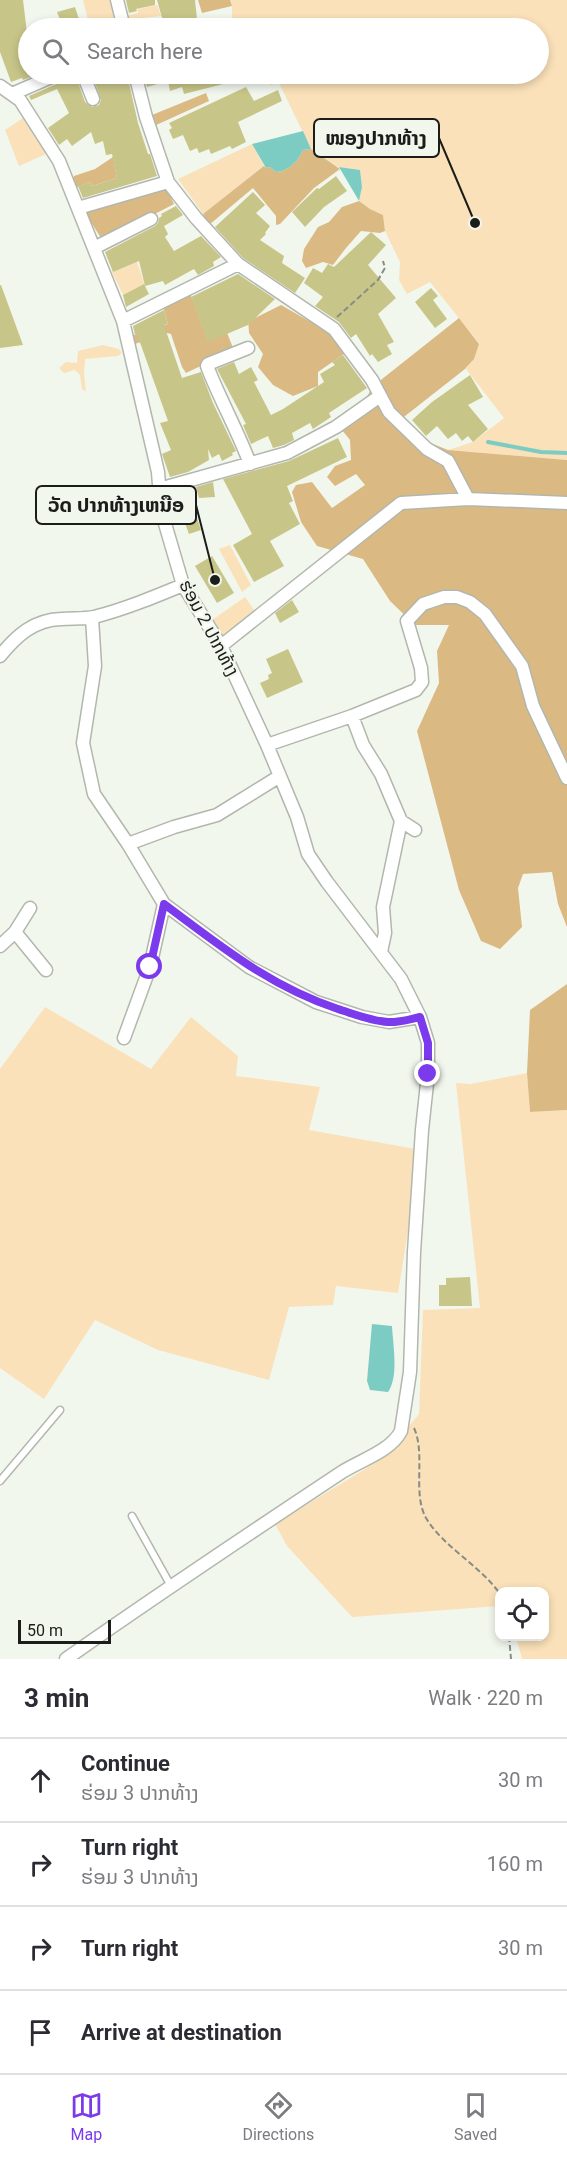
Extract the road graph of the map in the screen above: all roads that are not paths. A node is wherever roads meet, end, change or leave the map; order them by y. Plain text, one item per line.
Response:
1 (117, 0) edge
2 (122, 18) edge
3 (35, 84) edge
4 (87, 84) edge
5 (138, 84) edge
6 (0, 86) edge
7 (12, 94) junction
8 (93, 99) dead end
9 (168, 182) junction
10 (78, 208) junction
11 (151, 219) dead end
12 (94, 248) junction
13 (238, 264) junction
14 (123, 321) junction
15 (248, 348) dead end
16 (380, 396) junction
17 (250, 464) junction
18 (159, 489) junction
19 (468, 499) junction
20 (567, 503) edge
21 (183, 585) junction
22 (92, 618) junction
23 (221, 646) junction
24 (0, 656) edge
25 (352, 716) junction
26 (267, 745) junction
27 (280, 776) junction
28 (567, 778) edge
29 (401, 821) junction
30 (415, 830) dead end
31 (128, 844) junction
32 (164, 904) junction
33 (30, 908) dead end
34 (15, 932) junction
35 (0, 946) edge
36 (381, 952) junction
37 (46, 970) dead end
38 (420, 1017) junction
39 (123, 1038) dead end
40 (60, 1410) dead end
41 (0, 1481) edge
42 (132, 1516) dead end
43 (171, 1586) junction
44 (66, 1659) edge

1 - 2 street
3 - 7 street
4 - 8 street
5 - 9 street
6 - 7 street, ຮ່ອມ 2 ປາກທ້າງ
7 - 10 street, ຮ່ອມ 2 ປາກທ້າງ
9 - 10 street
9 - 13 street
10 - 12 street, ຮ່ອມ 2 ປາກທ້າງ
11 - 12 street
12 - 14 street, ຮ່ອມ 2 ປາກທ້າງ
13 - 14 street
13 - 16 street
14 - 18 street, ຮ່ອມ 2 ປາກທ້າງ
15 - 17 street
16 - 17 street
16 - 19 street
17 - 18 street
18 - 21 street, ຮ່ອມ 2 ປາກທ້າງ
19 - 20 street
19 - 23 street
21 - 22 street
21 - 23 street, ຮ່ອມ 2 ປາກທ້າງ
22 - 24 street
22 - 31 street
23 - 26 street, ຮ່ອມ 2 ປາກທ້າງ
25 - 26 street
25 - 28 street
25 - 29 street
26 - 27 street, ຮ່ອມ 2 ປາກທ້າງ
27 - 31 street
27 - 36 street, ຮ່ອມ 2 ປາກທ້າງ
29 - 30 street
29 - 36 street
31 - 32 street
32 - 38 street
32 - 39 street
33 - 34 street
34 - 35 street
34 - 37 street
36 - 38 street, ຮ່ອມ 2 ປາກທ້າງ
38 - 43 street, ຮ່ອມ 2 ປາກທ້າງ
40 - 41 lane
42 - 43 lane
43 - 44 street, ຮ່ອມ 2 ປາກທ້າງ

